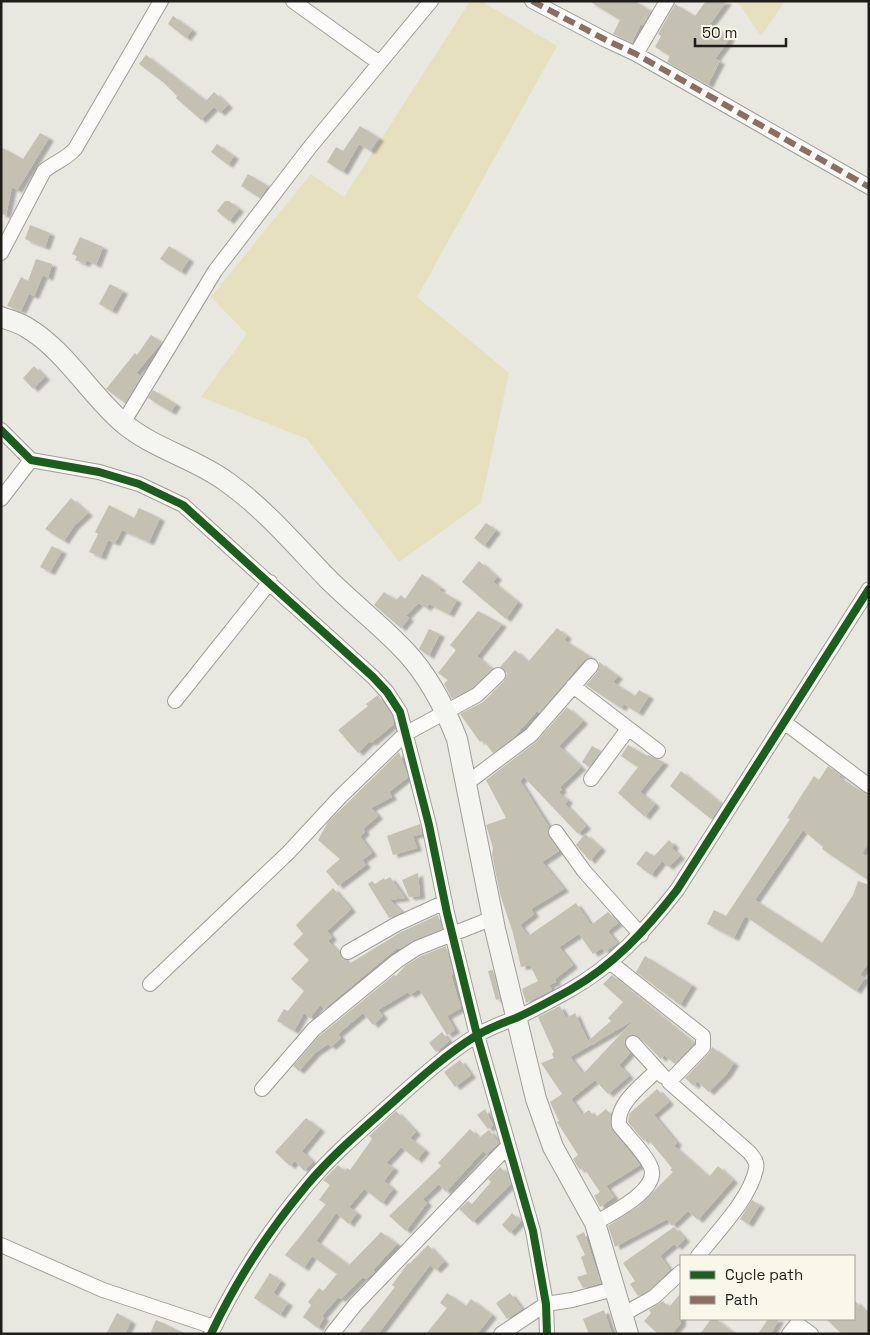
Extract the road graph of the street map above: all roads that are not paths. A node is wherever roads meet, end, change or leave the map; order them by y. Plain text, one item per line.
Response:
1 (160, 1) edge
2 (293, 1) edge
3 (432, 1) edge
4 (532, 1) edge
5 (667, 1) edge
6 (636, 54) junction
7 (378, 62) junction
8 (869, 187) edge
9 (1, 253) edge
10 (1, 317) edge
11 (123, 423) junction
12 (1, 430) edge
13 (31, 460) junction
14 (1, 499) edge
15 (270, 582) junction
16 (869, 589) edge
17 (590, 666) dead end
18 (498, 675) dead end
19 (573, 686) junction
20 (175, 701) dead end
21 (441, 716) junction
22 (784, 722) junction
23 (628, 729) junction
24 (409, 732) junction
25 (658, 751) dead end
26 (591, 779) dead end
27 (467, 783) junction
28 (869, 786) edge
29 (556, 832) dead end
30 (445, 902) junction
31 (493, 918) junction
32 (452, 934) junction
33 (641, 935) junction
34 (348, 952) dead end
35 (611, 963) junction
36 (150, 984) dead end
37 (512, 1019) junction
38 (480, 1034) junction
39 (633, 1043) dead end
40 (657, 1070) junction
41 (669, 1082) junction
42 (262, 1089) dead end
43 (508, 1146) junction
44 (594, 1223) junction
45 (1, 1245) edge
46 (699, 1255) edge
47 (680, 1273) edge
48 (614, 1289) junction
49 (551, 1304) junction
50 (625, 1324) edge
51 (796, 1325) edge
52 (212, 1331) edge
53 (332, 1334) edge
54 (501, 1334) edge
55 (547, 1334) edge
56 (811, 1334) edge

1 - 9 street
2 - 7 street
3 - 7 street
4 - 6 street
5 - 6 street
6 - 8 street
7 - 11 street
10 - 11 main road
11 - 21 main road
12 - 13 street
13 - 14 street
13 - 15 street
15 - 20 street
15 - 24 street
16 - 22 street
17 - 19 street
18 - 21 street
19 - 23 street
19 - 27 street
21 - 24 street
21 - 27 main road
22 - 28 street
22 - 33 street
23 - 25 street
23 - 26 street
24 - 30 street
24 - 36 street
27 - 31 main road
29 - 33 street
30 - 32 street
30 - 34 street
31 - 32 street
31 - 37 main road
32 - 38 street
32 - 42 street
33 - 35 street
35 - 37 street
35 - 41 street
37 - 38 street
37 - 44 main road
38 - 43 street
38 - 52 street
39 - 40 street
40 - 41 street
40 - 44 street
41 - 46 street
43 - 49 street
43 - 53 street
44 - 48 main road
45 - 52 street
47 - 50 street
48 - 49 street
48 - 50 main road
49 - 54 street
49 - 55 street
51 - 56 street

